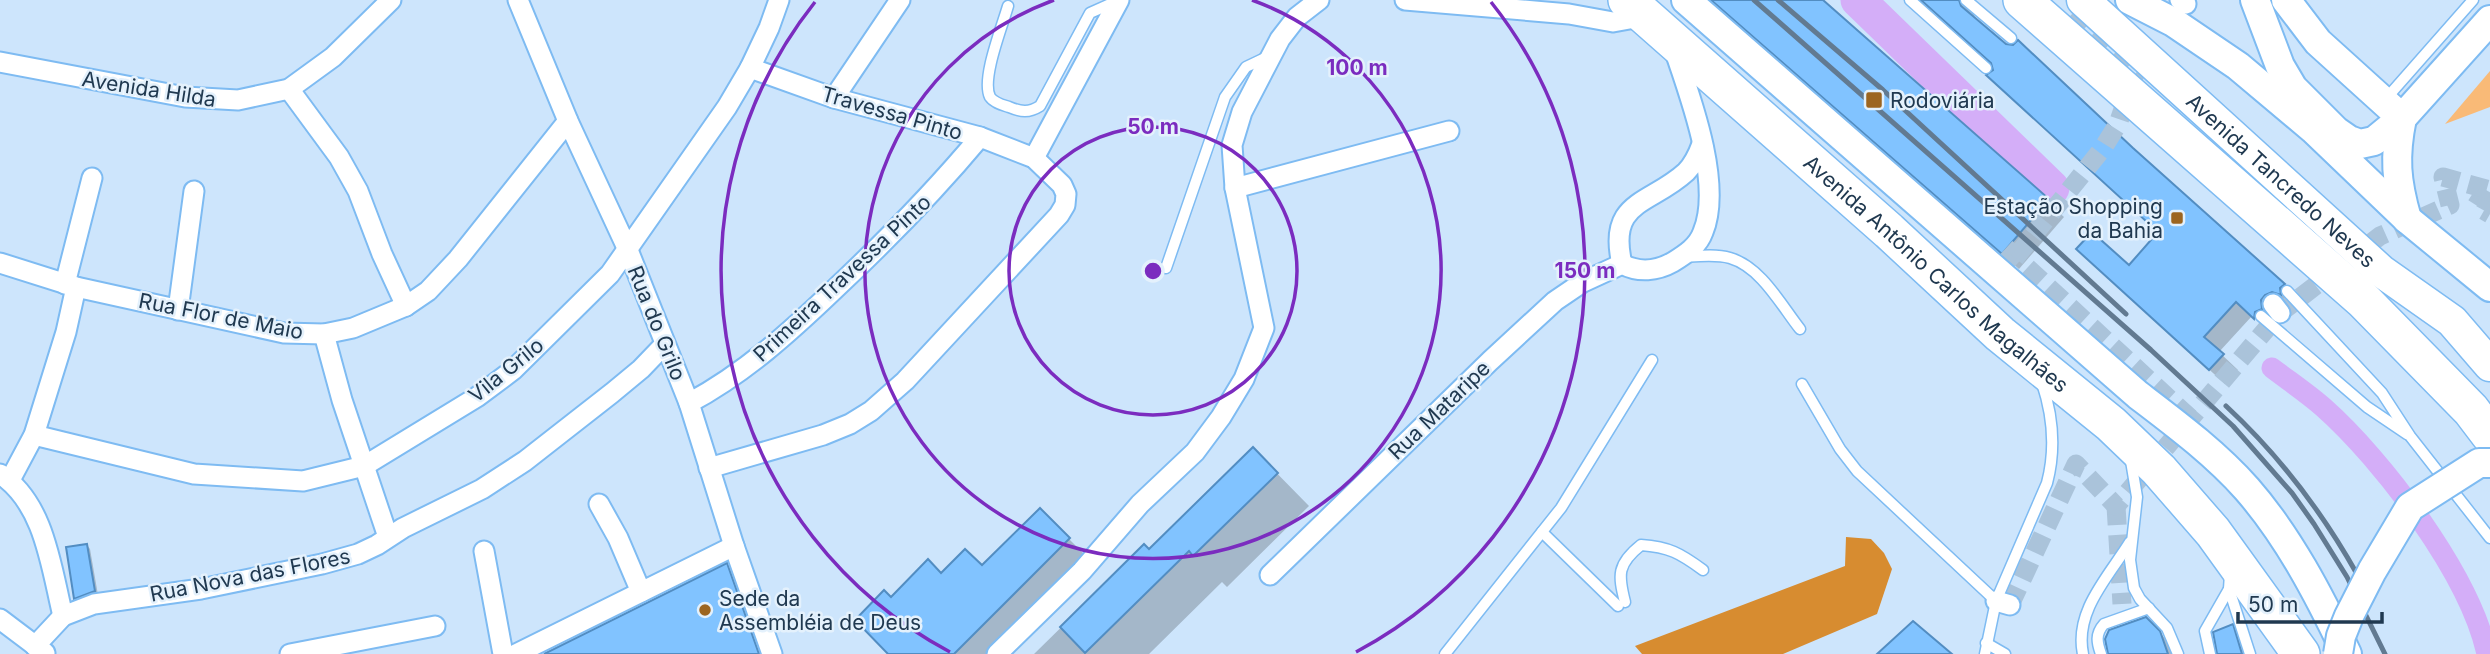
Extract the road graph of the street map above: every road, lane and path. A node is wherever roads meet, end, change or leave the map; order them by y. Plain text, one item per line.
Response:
1 (391, 0) edge
2 (518, 0) edge
3 (779, 0) edge
4 (900, 0) edge
5 (1319, 0) edge
6 (1406, 0) edge
7 (1602, 0) edge
8 (1686, 0) edge
9 (1910, 0) edge
10 (1966, 0) edge
11 (2022, 0) edge
12 (2082, 0) edge
13 (2130, 0) edge
14 (2255, 0) edge
15 (2286, 0) edge
16 (2473, 0) edge
17 (1118, 1) edge
18 (1008, 6) dead end
19 (1631, 9) edge
20 (2490, 20) edge
21 (1670, 38) junction
22 (2011, 38) dead end
23 (1271, 55) junction
24 (0, 62) edge
25 (750, 68) junction
26 (1986, 68) dead end
27 (289, 89) junction
28 (834, 98) junction
29 (2393, 110) junction
30 (568, 121) junction
31 (1449, 131) dead end
32 (980, 137) junction
33 (1702, 144) junction
34 (1034, 158) junction
35 (92, 178) dead end
36 (1235, 188) junction
37 (194, 191) dead end
38 (2407, 219) junction
39 (628, 250) junction
40 (1681, 257) junction
41 (0, 263) edge
42 (1622, 264) junction
43 (1166, 268) dead end
44 (71, 285) junction
45 (2490, 287) edge
46 (406, 306) junction
47 (178, 310) junction
48 (2452, 321) junction
49 (1800, 329) dead end
50 (324, 334) junction
51 (665, 344) junction
52 (2490, 345) edge
53 (2029, 358) junction
54 (1652, 359) dead end
55 (2490, 365) edge
56 (1802, 384) dead end
57 (689, 402) junction
58 (2111, 424) junction
59 (34, 435) junction
60 (2490, 435) edge
61 (2410, 436) junction
62 (2490, 463) edge
63 (364, 466) junction
64 (709, 468) junction
65 (5, 477) edge
66 (599, 504) dead end
67 (1542, 532) junction
68 (388, 537) junction
69 (2490, 538) edge
70 (2131, 542) junction
71 (734, 546) junction
72 (484, 551) dead end
73 (1703, 570) dead end
74 (2230, 574) junction
75 (1269, 575) dead end
76 (641, 592) junction
77 (2003, 603) junction
78 (2149, 608) junction
79 (63, 616) junction
80 (0, 619) edge
81 (435, 626) dead end
82 (540, 648) edge
83 (1985, 648) edge
84 (40, 650) edge
85 (290, 654) edge
86 (503, 654) edge
87 (516, 654) edge
88 (772, 654) edge
89 (997, 654) edge
90 (1445, 654) edge
91 (2004, 654) edge
92 (2084, 654) edge
93 (2101, 654) edge
94 (2178, 654) edge
95 (2210, 654) edge
96 (2250, 654) edge
97 (2283, 654) edge
98 (2301, 654) edge
99 (2338, 654) edge
100 (2347, 654) edge

1 - 27 street, Avenida Hilda
2 - 30 street, Rua do Grilo
3 - 25 street, Vila Grilo
4 - 28 street
5 - 23 street
6 - 19 street
7 - 19 highway, Avenida Antônio Carlos Magalhães
8 - 100 main road
9 - 26 lane
10 - 22 lane
11 - 60 highway, Avenida Tancredo Neves
12 - 48 main road, Avenida Tancredo Neves
13 - 38 main road
14 - 29 main road
15 - 29 main road
16 - 29 lane
17 - 18 lane
17 - 34 street
19 - 21 highway, Avenida Antônio Carlos Magalhães
20 - 29 main road
21 - 33 street
21 - 53 highway, Avenida Antônio Carlos Magalhães
23 - 36 street
23 - 43 lane
24 - 27 street, Avenida Hilda
25 - 28 street, Travessa Pinto
25 - 39 street, Vila Grilo
27 - 46 street
28 - 32 street, Travessa Pinto
29 - 38 main road
30 - 39 street, Rua do Grilo
30 - 46 street, Rua Flor de Maio
31 - 36 street
32 - 34 street, Travessa Pinto
32 - 57 street, Primeira Travessa Pinto
33 - 40 street
33 - 42 street
34 - 64 street, Travessa Pinto
35 - 44 street
36 - 89 street
37 - 47 street
38 - 45 main road
39 - 51 street, Rua do Grilo
39 - 63 street, Vila Grilo
40 - 42 street
40 - 49 lane
41 - 44 street, Rua Flor de Maio
42 - 75 street, Rua Mataripe
44 - 47 street, Rua Flor de Maio
44 - 59 street
46 - 50 street, Rua Flor de Maio
47 - 50 street, Rua Flor de Maio
48 - 52 main road, Avenida Tancredo Neves
48 - 55 main road
50 - 63 street
51 - 57 street, Rua do Grilo
51 - 68 street, Rua Nova das Flores
53 - 58 highway, Avenida Antônio Carlos Magalhães
53 - 77 lane
54 - 67 lane
56 - 77 lane
57 - 64 street, Rua do Grilo
58 - 70 lane
58 - 74 highway, Avenida Antônio Carlos Magalhães
59 - 63 street, Vila Grilo
59 - 65 street
61 - 61 lane
61 - 69 lane
62 - 99 main road, bridge
63 - 68 street
64 - 71 street, Rua do Grilo
65 - 79 street
66 - 76 street
67 - 73 lane
67 - 90 lane
68 - 79 street, Rua Nova das Flores
70 - 78 lane
70 - 92 lane
71 - 76 street
71 - 88 street, Rua do Grilo
72 - 86 street
74 - 95 lane
74 - 96 lane
74 - 97 highway, Avenida Antônio Carlos Magalhães
74 - 98 highway, Avenida Antônio Carlos Magalhães
76 - 82 street
77 - 83 lane
78 - 93 lane
78 - 94 lane
79 - 84 street, Rua Nova das Flores
80 - 84 street
81 - 85 street
82 - 87 street
83 - 91 lane

